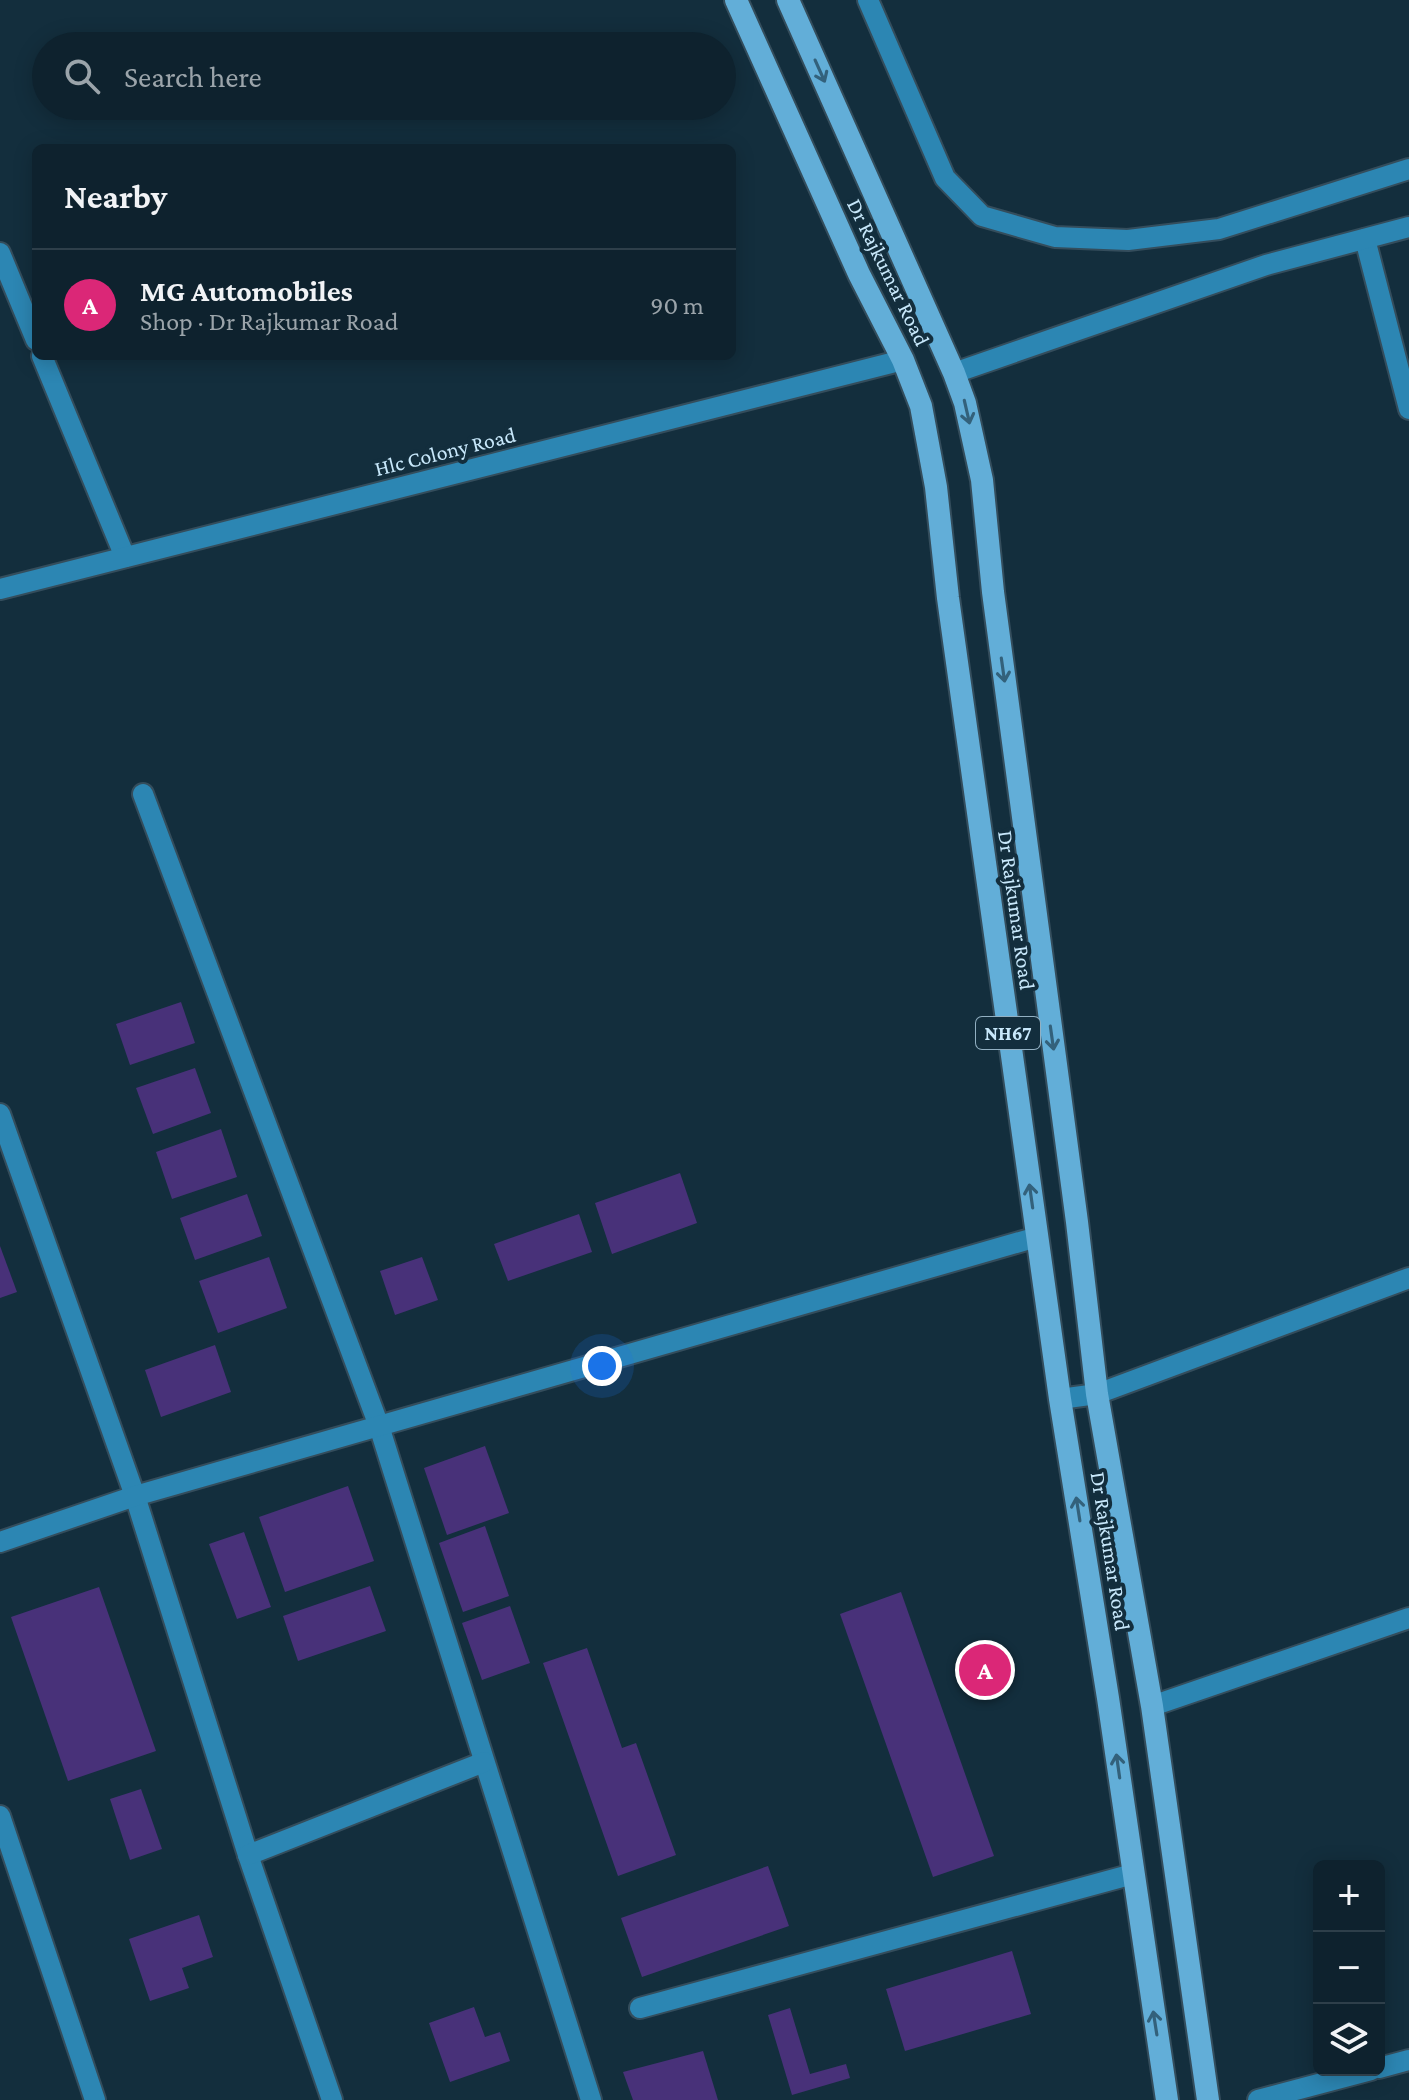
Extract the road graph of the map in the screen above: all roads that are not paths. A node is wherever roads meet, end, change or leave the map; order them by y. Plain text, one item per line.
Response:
1 (736, 0) edge
2 (788, 0) edge
3 (868, 0) edge
4 (1409, 169) edge
5 (1409, 227) edge
6 (1365, 239) junction
7 (0, 253) edge
8 (32, 330) edge
9 (44, 360) edge
10 (903, 360) junction
11 (954, 373) junction
12 (1409, 409) edge
13 (125, 557) junction
14 (0, 589) edge
15 (143, 794) dead end
16 (0, 1114) edge
17 (1037, 1237) junction
18 (1409, 1278) edge
19 (1097, 1394) junction
20 (1060, 1399) junction
21 (379, 1426) junction
22 (135, 1496) junction
23 (0, 1542) edge
24 (1409, 1618) edge
25 (1152, 1706) junction
26 (484, 1762) junction
27 (0, 1816) edge
28 (248, 1855) junction
29 (1133, 1874) junction
30 (640, 2008) dead end
31 (1409, 2060) edge
32 (1385, 2066) edge
33 (1348, 2076) edge
34 (95, 2100) edge
35 (332, 2100) edge
36 (591, 2100) edge
37 (1167, 2100) edge
38 (1208, 2100) edge
39 (1258, 2100) edge

1 - 10 highway, Dr Rajkumar Road / NH67
2 -> 11 highway, Dr Rajkumar Road / NH67
3 - 4 street
5 - 6 street
6 - 11 street
6 - 12 street
7 - 8 street
9 - 13 street
10 - 13 street, Hlc Colony Road
17 -> 10 highway, Dr Rajkumar Road / NH67
11 -> 19 highway, Dr Rajkumar Road / NH67
13 - 14 street, Hlc Colony Road
15 - 21 street
16 - 22 street
17 - 20 highway, Dr Rajkumar Road / NH67
17 - 21 street
18 - 19 street
19 - 20 street
19 - 25 highway, Dr Rajkumar Road / NH67
29 -> 20 highway, Dr Rajkumar Road / NH67
21 - 22 street
21 - 26 street
22 - 23 street
22 - 28 street
24 - 25 street
25 - 38 highway, Dr Rajkumar Road / NH67
26 - 28 street
26 - 36 street
27 - 34 street
28 - 35 street
29 - 30 street
37 -> 29 highway, Dr Rajkumar Road / NH67
31 - 32 street
33 - 39 street

